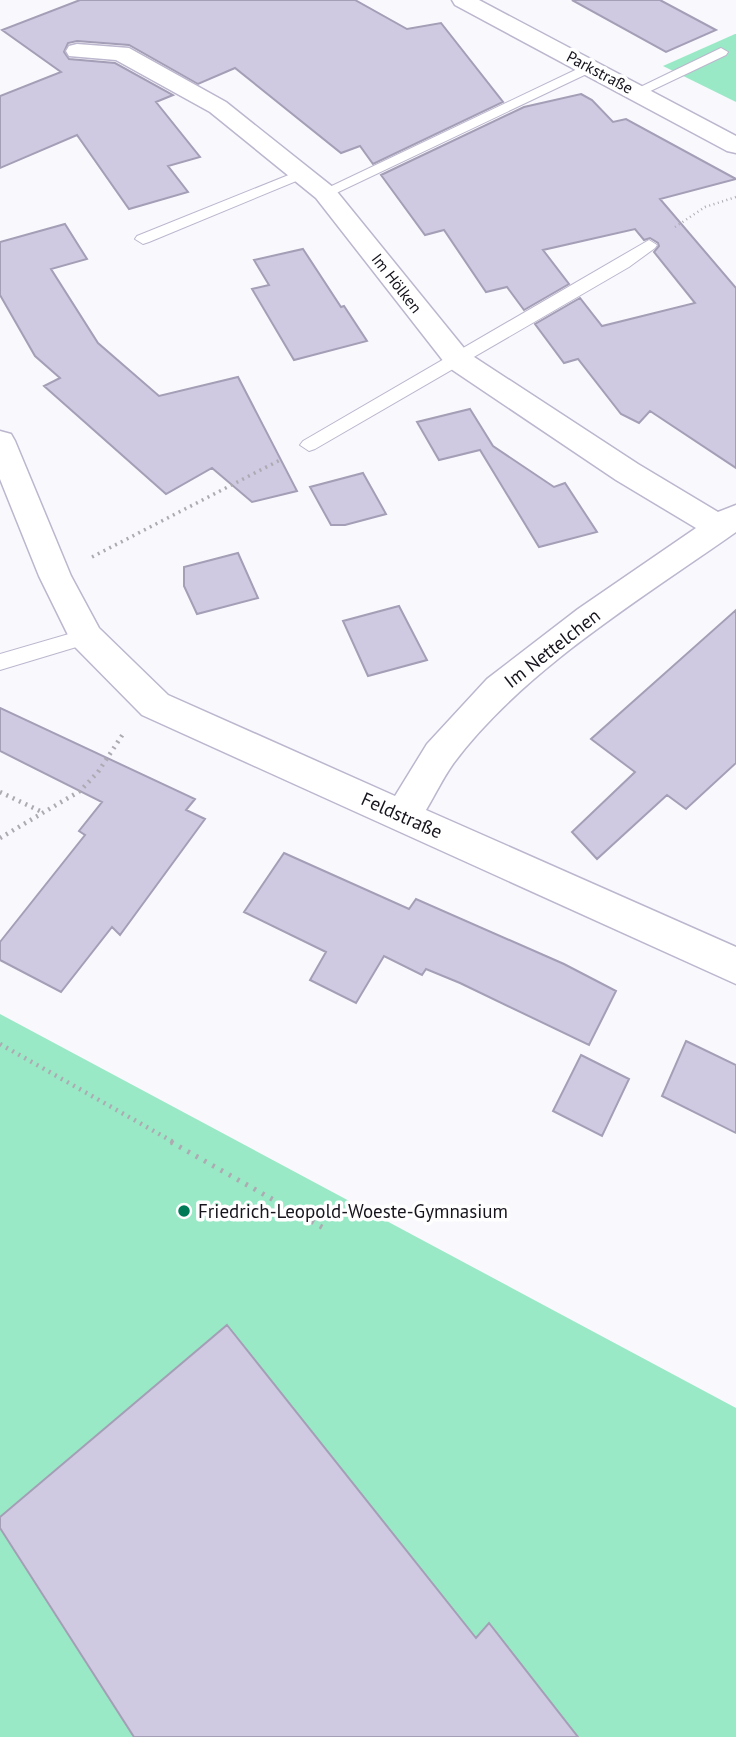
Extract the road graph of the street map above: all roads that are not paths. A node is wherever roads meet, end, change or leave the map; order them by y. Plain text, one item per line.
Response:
1 (463, 0) edge
2 (77, 51) dead end
3 (721, 52) dead end
4 (590, 67) junction
5 (637, 92) junction
6 (736, 146) edge
7 (301, 174) junction
8 (325, 192) junction
9 (143, 239) dead end
10 (649, 245) road end
11 (458, 360) junction
12 (0, 441) edge
13 (309, 445) road end
14 (727, 522) edge
15 (86, 637) junction
16 (0, 662) edge
17 (403, 815) junction
18 (736, 966) edge

1 - 4 street, Parkstraße
2 - 7 street, Im Hölken
3 - 5 lane
4 - 5 street, Parkstraße
4 - 8 lane
5 - 6 street, Parkstraße
7 - 8 street, Im Hölken
7 - 9 lane
8 - 11 street, Im Hölken
10 - 11 lane
11 - 13 lane
11 - 14 street, Im Hölken
12 - 15 street, Feldstraße
14 - 17 street, Im Nettelchen
15 - 16 lane
15 - 17 street, Feldstraße
17 - 18 street, Feldstraße

